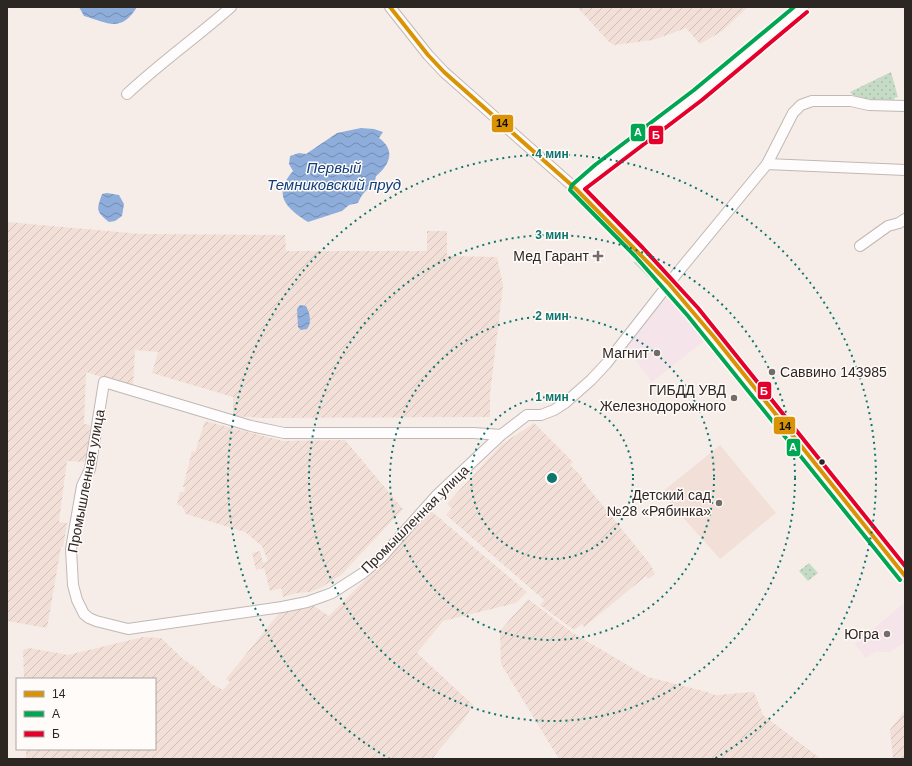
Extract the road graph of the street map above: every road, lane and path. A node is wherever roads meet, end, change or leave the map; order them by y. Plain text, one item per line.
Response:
1 (231, 7) edge
2 (390, 7) edge
3 (802, 7) edge
4 (127, 94) dead end
5 (905, 106) edge
6 (767, 164) junction
7 (905, 170) edge
8 (576, 189) junction
9 (905, 218) edge
10 (860, 246) dead end
11 (669, 284) junction
12 (501, 435) junction
13 (905, 576) edge

1 - 4 street
2 - 8 street
3 - 8 street
5 - 6 street, Промышленная улица
6 - 7 street
6 - 11 street, Промышленная улица
8 - 11 street
9 - 10 street
11 - 12 street, Промышленная улица
11 - 13 street
12 - 12 street, Промышленная улица

